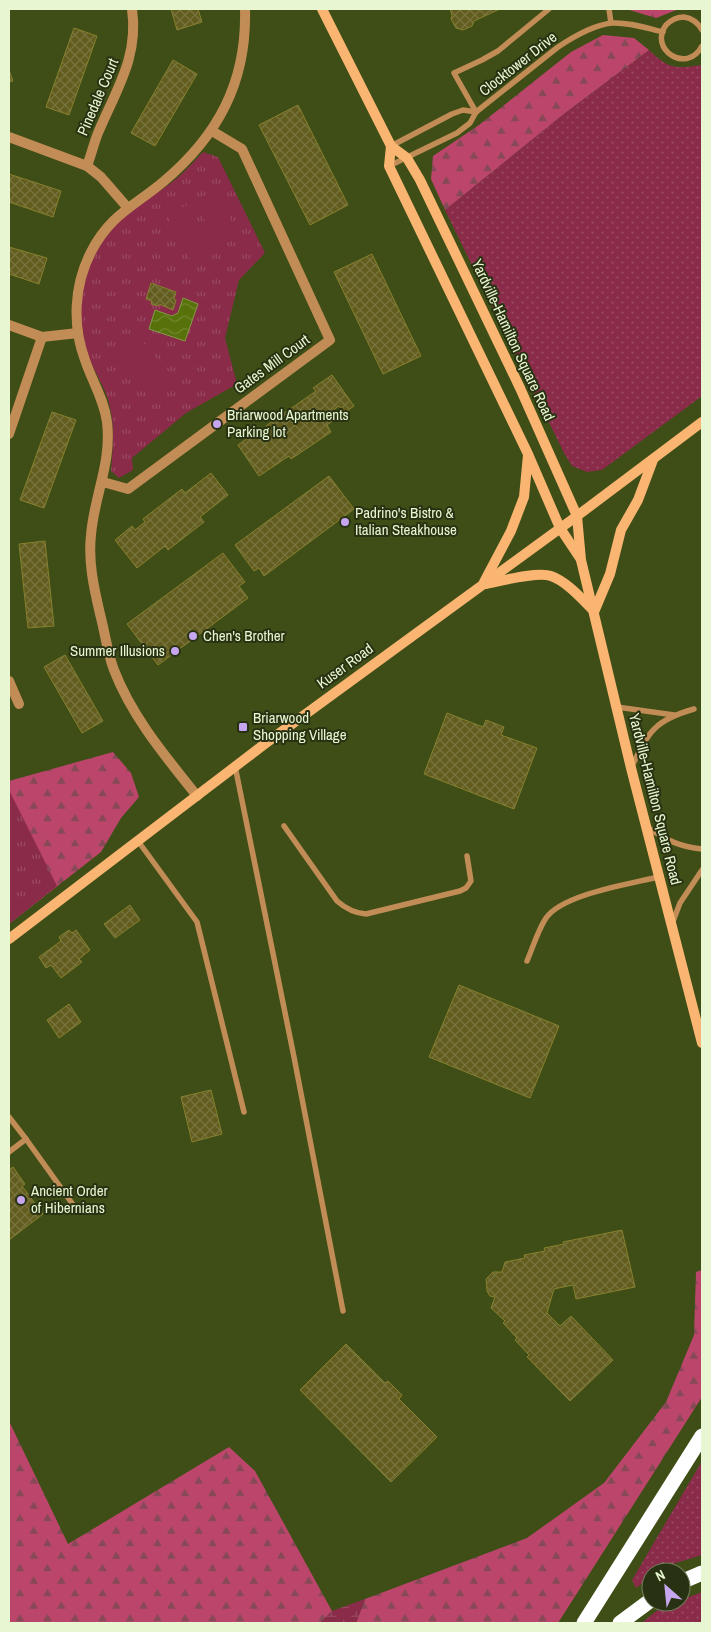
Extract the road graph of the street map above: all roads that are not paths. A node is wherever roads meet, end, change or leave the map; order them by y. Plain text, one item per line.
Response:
1 (132, 9) edge
2 (245, 9) edge
3 (322, 9) edge
4 (549, 9) edge
5 (609, 9) edge
6 (611, 23) junction
7 (701, 27) edge
8 (663, 32) junction
9 (702, 46) edge
10 (476, 112) junction
11 (212, 130) junction
12 (9, 137) edge
13 (391, 146) junction
14 (407, 158) junction
15 (87, 166) junction
16 (389, 166) junction
17 (127, 208) junction
18 (9, 325) edge
19 (78, 334) junction
20 (42, 337) junction
21 (702, 422) edge
22 (9, 434) edge
23 (528, 454) junction
24 (653, 459) junction
25 (103, 482) junction
26 (577, 516) junction
27 (560, 528) junction
28 (582, 560) junction
29 (482, 585) junction
30 (594, 612) junction
31 (9, 681) edge
32 (19, 704) dead end
33 (617, 707) junction
34 (694, 710) dead end
35 (674, 715) junction
36 (236, 766) junction
37 (631, 768) junction
38 (196, 796) junction
39 (645, 825) junction
40 (284, 826) dead end
41 (138, 841) junction
42 (702, 849) edge
43 (467, 856) dead end
44 (702, 870) edge
45 (658, 877) junction
46 (671, 926) junction
47 (9, 940) edge
48 (527, 961) dead end
49 (702, 1044) edge
50 (244, 1112) dead end
51 (9, 1117) edge
52 (26, 1139) junction
53 (9, 1152) edge
54 (74, 1206) dead end
55 (343, 1311) dead end
56 (702, 1436) edge
57 (641, 1607) edge
58 (584, 1623) edge
59 (620, 1623) edge

1 - 15 street, Pinedale Court
2 - 11 street
3 - 13 street, Yardville-Hamilton Square Road
4 - 10 lane
5 - 6 lane
6 - 8 lane, Clocktower Drive
6 - 10 lane, Clocktower Drive
7 - 8 lane
8 - 9 lane
10 - 13 lane, Clocktower Drive
10 - 14 lane, Clocktower Drive
11 - 17 street
11 - 25 street, Gates Mill Court
12 - 15 street
13 - 14 street, Yardville-Hamilton Square Road
13 - 16 street
14 - 16 lane, Clocktower Drive
14 - 26 street, Yardville-Hamilton Square Road
15 - 17 street
16 - 23 street, Yardville-Hamilton Square Road
17 - 19 street
18 - 20 street
19 - 20 street
19 - 25 street
20 - 22 street
21 - 24 street, Kuser Road
23 - 27 street, Yardville-Hamilton Square Road
23 - 29 street
24 - 26 street, Kuser Road
24 - 30 street
25 - 38 street
26 - 27 street, Kuser Road
26 - 28 street, Yardville-Hamilton Square Road
27 - 28 street, Yardville-Hamilton Square Road
27 - 29 street, Kuser Road
28 - 30 street, Yardville-Hamilton Square Road
29 - 30 street
29 - 36 street, Kuser Road
30 - 33 street, Yardville-Hamilton Square Road
31 - 32 street
33 - 35 lane
33 - 37 street, Yardville-Hamilton Square Road
34 - 35 lane
35 - 37 lane
36 - 38 street, Kuser Road
36 - 55 lane
37 - 39 street, Yardville-Hamilton Square Road
38 - 41 street, Kuser Road
39 - 42 lane
39 - 45 street, Yardville-Hamilton Square Road
40 - 43 lane
41 - 47 street, Kuser Road
41 - 50 lane
44 - 46 lane
45 - 46 street, Yardville-Hamilton Square Road
45 - 48 lane
46 - 49 street, Yardville-Hamilton Square Road
51 - 52 lane
52 - 53 lane
52 - 54 lane
56 - 58 highway
57 - 59 highway

